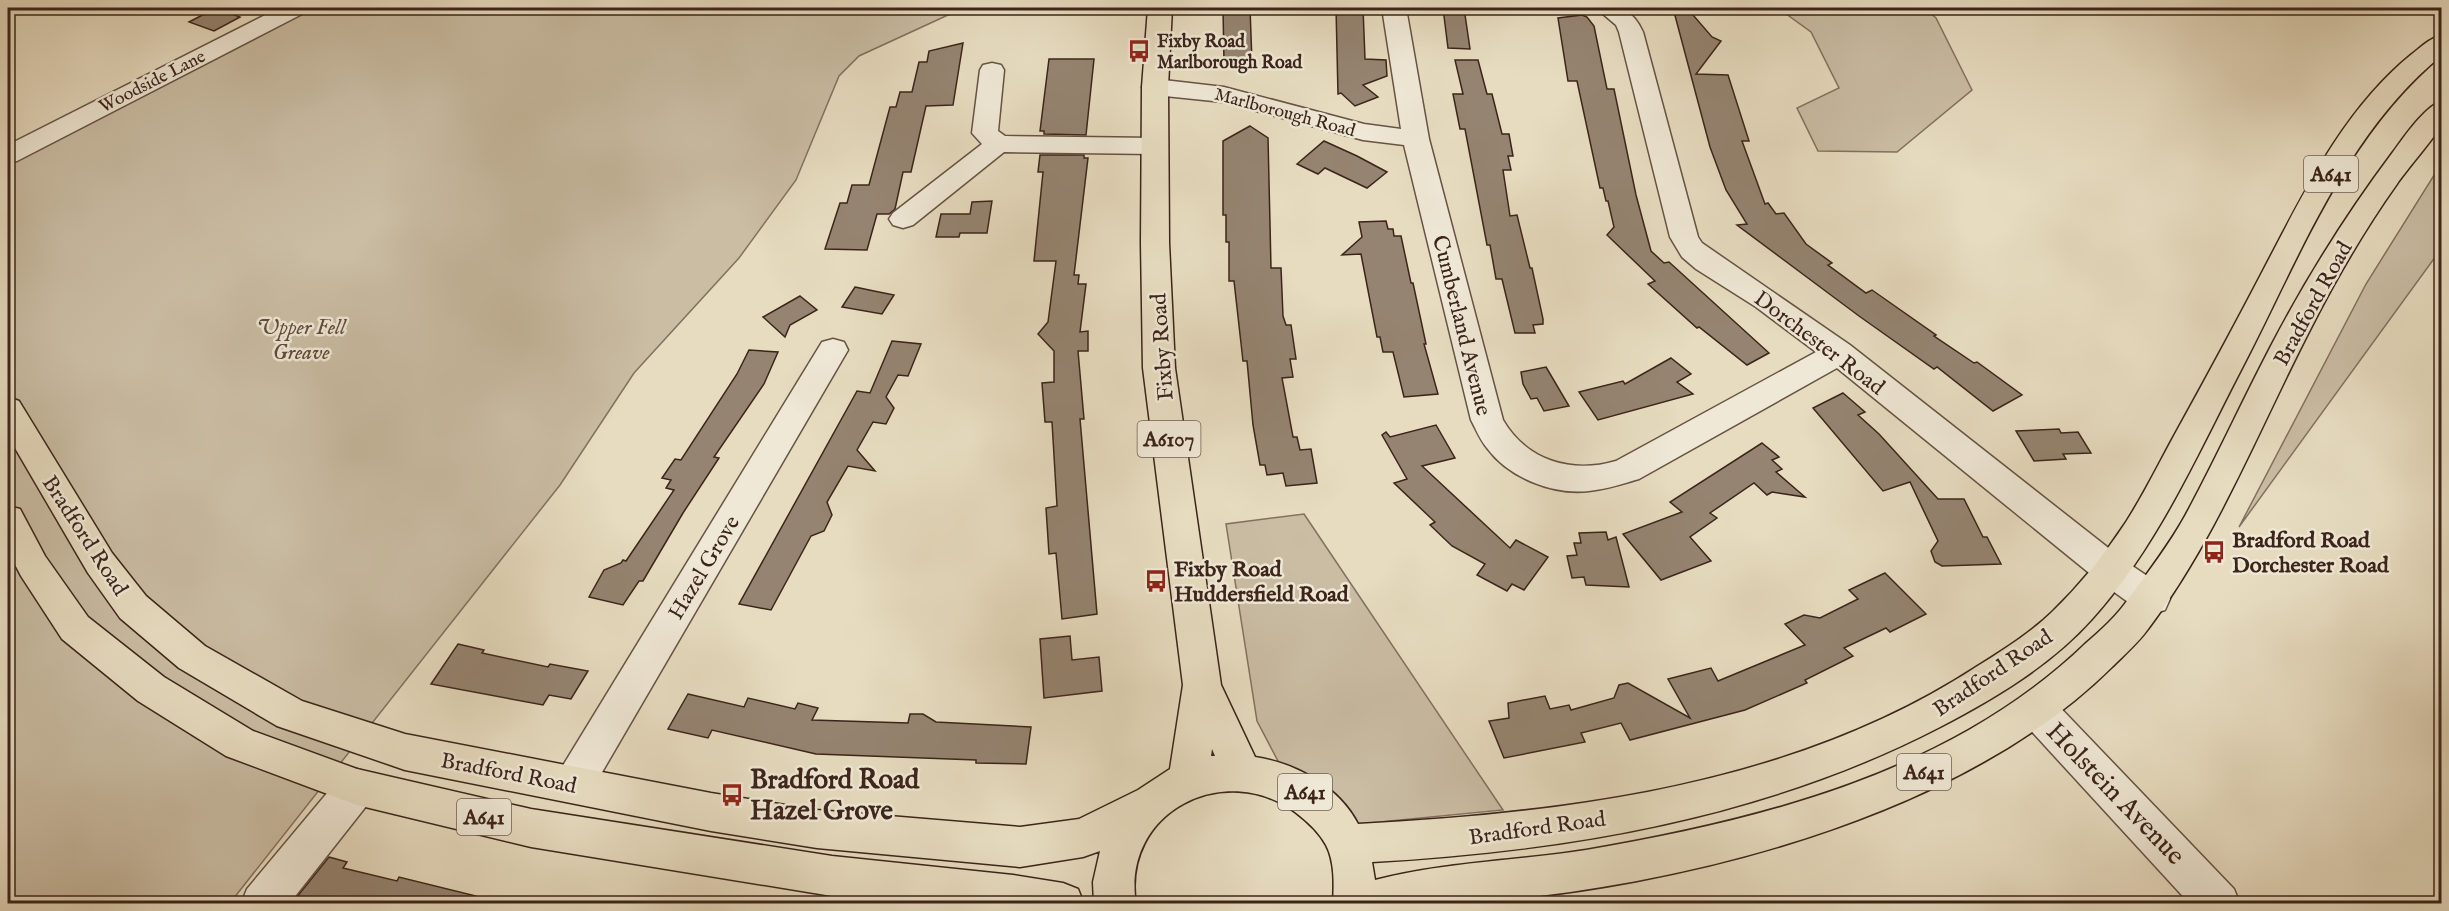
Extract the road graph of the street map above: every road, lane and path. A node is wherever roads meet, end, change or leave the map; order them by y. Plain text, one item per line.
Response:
1 (296, 8) edge
2 (1160, 8) edge
3 (1394, 8) edge
4 (1608, 8) edge
5 (2442, 42) edge
6 (992, 70) dead end
7 (1155, 87) junction
8 (2442, 109) edge
9 (1416, 139) junction
10 (998, 144) junction
11 (1155, 146) junction
12 (8, 155) edge
13 (903, 219) dead end
14 (833, 350) dead end
15 (1839, 353) junction
16 (8, 409) edge
17 (8, 519) edge
18 (2112, 571) junction
19 (2152, 599) junction
20 (1202, 685) junction
21 (2037, 710) junction
22 (1242, 771) junction
23 (1188, 779) junction
24 (573, 785) junction
25 (357, 787) junction
26 (1148, 805) junction
27 (1347, 844) junction
28 (262, 903) edge
29 (1063, 903) edge
30 (1115, 903) edge
31 (1354, 903) edge
32 (1363, 903) edge
33 (2219, 903) edge

1 - 12 street, Woodside Lane
2 - 7 main road, Fixby Road / A6107
3 - 9 street, Cumberland Avenue
4 - 15 street, Dorchester Road
5 - 18 main road, Bradford Road / A641
6 - 10 street
7 - 9 street, Marlborough Road
7 - 11 main road, Fixby Road / A6107
8 - 19 main road, Bradford Road / A641
9 - 15 street, Cumberland Avenue
10 - 11 street
10 - 13 street
11 - 20 main road, Fixby Road / A6107
14 - 24 street, Hazel Grove
15 - 18 street, Dorchester Road
16 - 24 main road, Bradford Road / A641
17 - 25 main road, Bradford Road / A641
18 - 19 street, Dorchester Road
18 - 27 main road, Bradford Road / A641
19 - 21 main road, Bradford Road / A641
20 - 22 main road, Fixby Road / A6107
20 - 23 main road, Fixby Road / A6107
21 - 32 main road, Bradford Road / A641
21 - 33 street, Holstein Avenue
22 - 23 main road, A641
22 - 27 main road, A641
23 - 26 main road, A641
24 - 26 main road, Bradford Road / A641
25 - 28 street
25 - 29 main road, Bradford Road / A641
26 - 30 main road, A641
27 - 31 main road, A641

